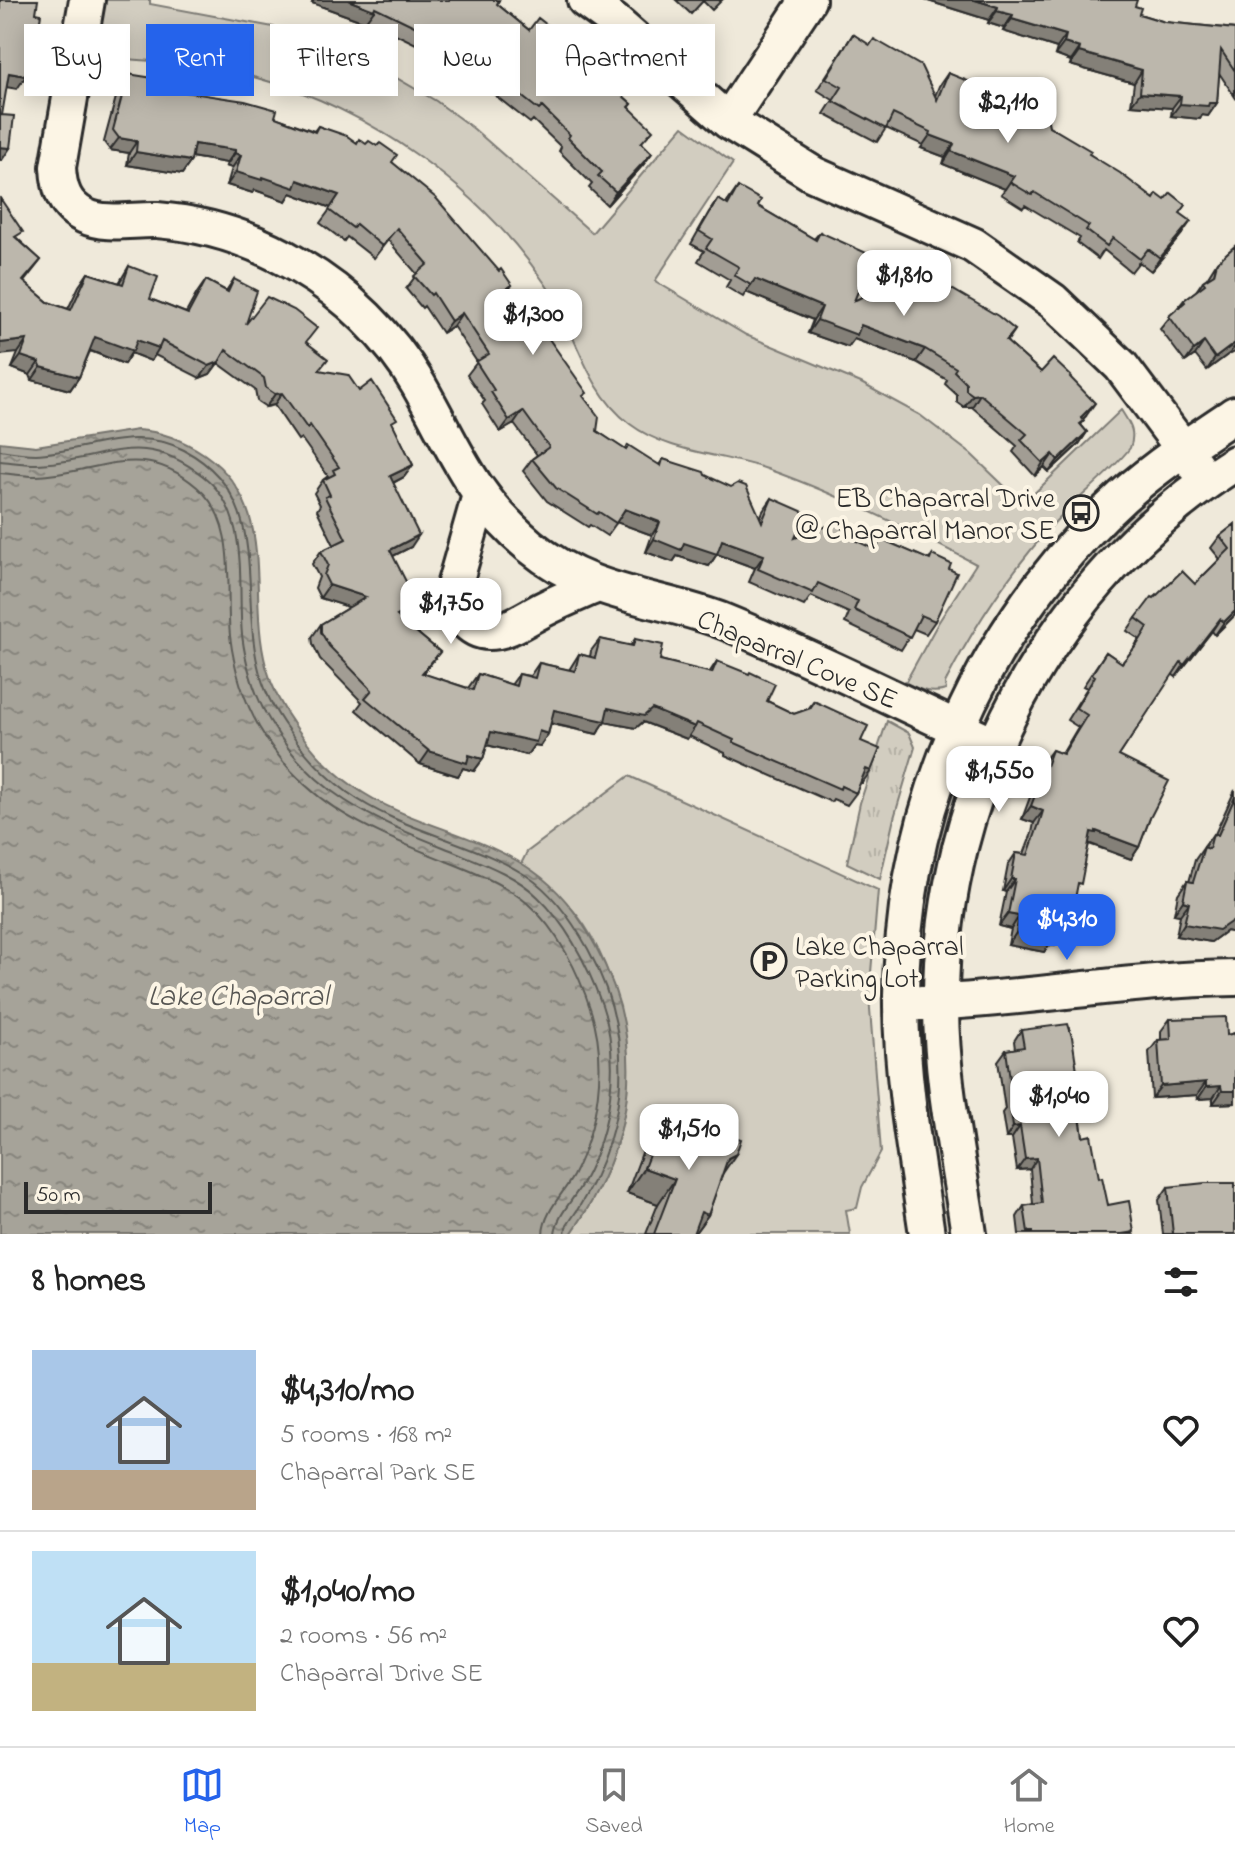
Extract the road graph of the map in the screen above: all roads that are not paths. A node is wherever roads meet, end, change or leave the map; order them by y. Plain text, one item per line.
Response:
1 (87, 0) edge
2 (585, 0) edge
3 (808, 0) edge
4 (728, 121) junction
5 (1235, 414) edge
6 (1183, 448) junction
7 (1235, 463) edge
8 (1206, 482) junction
9 (480, 495) junction
10 (597, 585) junction
11 (956, 728) junction
12 (994, 745) junction
13 (1235, 978) edge
14 (941, 1002) junction
15 (901, 1003) junction
16 (927, 1234) edge
17 (969, 1234) edge

1 - 9 street, Chaparral Cove SE
2 - 4 street
3 - 4 street
4 - 6 street
5 - 6 street
6 - 8 street
6 - 11 street
7 - 8 street
8 - 12 street
9 - 10 street, Chaparral Cove SE
9 - 10 street
10 - 11 street, Chaparral Cove SE
11 - 12 street, Chaparral Cove SE
11 - 15 street
12 - 14 street
13 - 14 street
14 - 15 street
14 - 17 street
15 - 16 street

